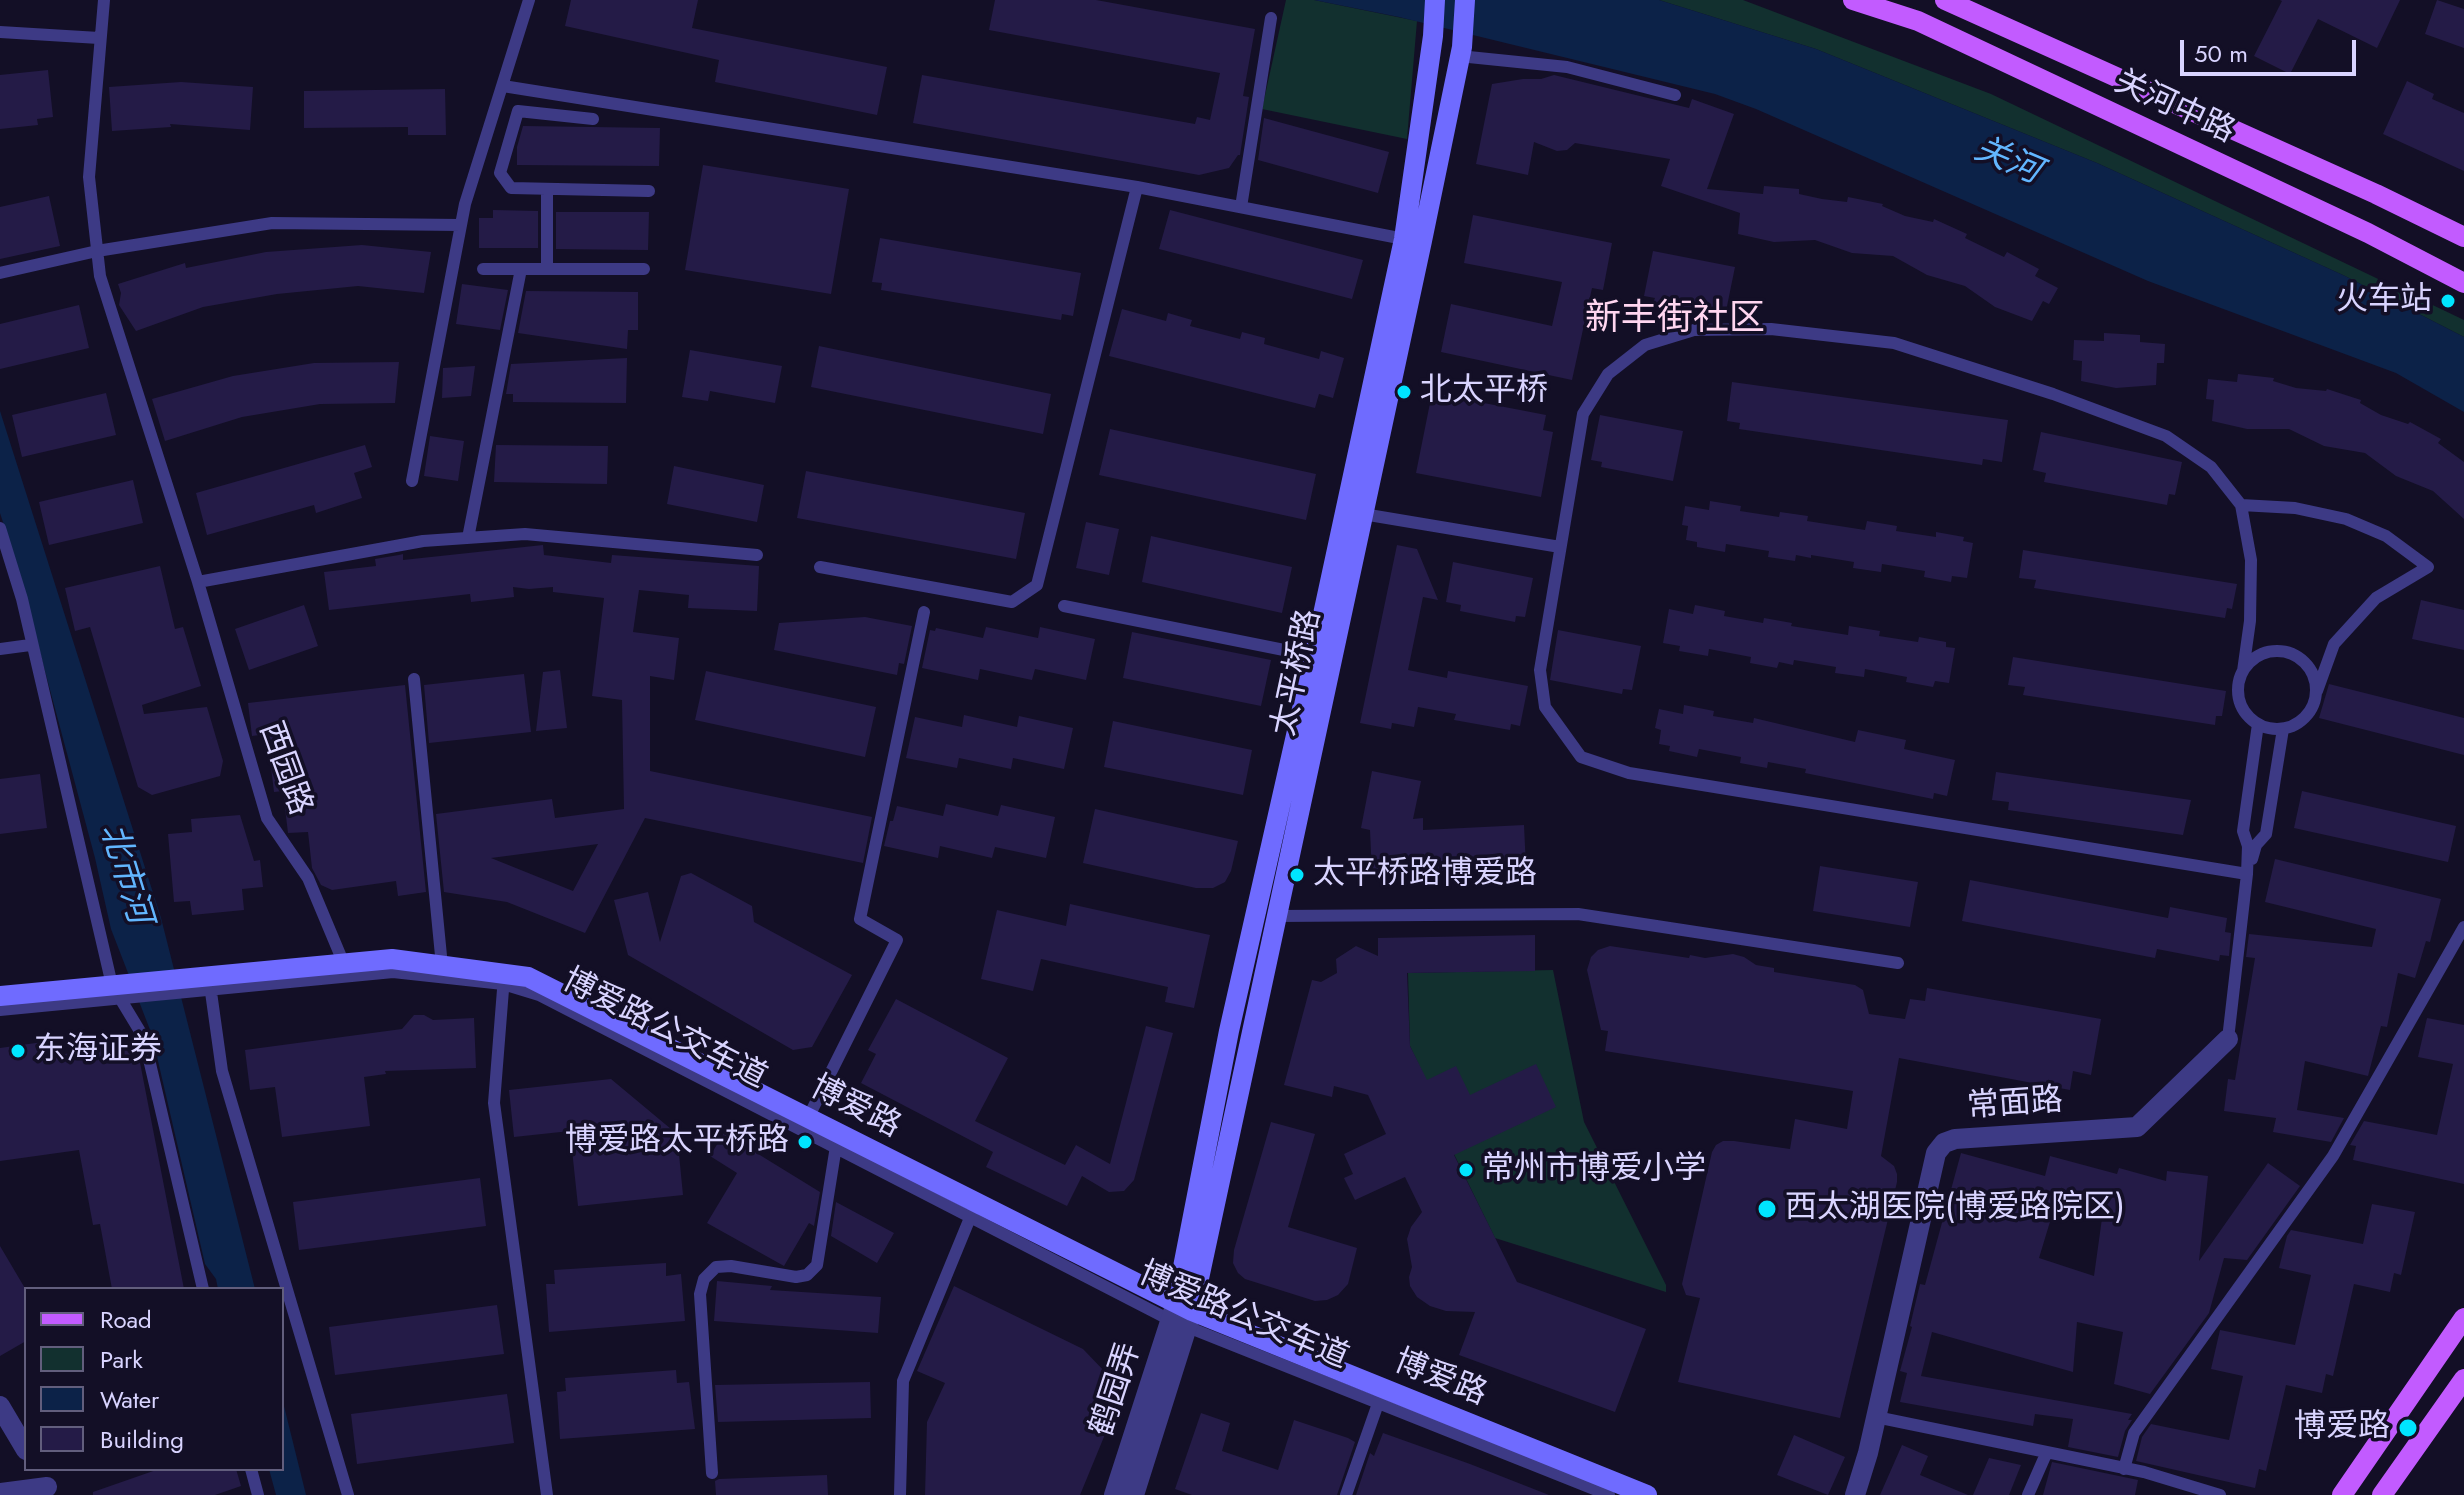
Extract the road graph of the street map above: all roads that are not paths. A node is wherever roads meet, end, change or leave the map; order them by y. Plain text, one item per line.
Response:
1 (104, 0) edge
2 (529, 0) edge
3 (1435, 0) edge
4 (1465, 0) edge
5 (1853, 0) edge
6 (1945, 0) edge
7 (1979, 7) edge
8 (1271, 18) dead end
9 (0, 32) edge
10 (99, 38) junction
11 (1461, 51) junction
12 (503, 86) junction
13 (1675, 95) dead end
14 (593, 119) dead end
15 (1137, 187) junction
16 (547, 190) junction
17 (649, 191) dead end
18 (1241, 207) junction
19 (461, 225) junction
20 (2464, 237) edge
21 (1404, 239) junction
22 (97, 251) junction
23 (483, 269) dead end
24 (521, 269) junction
25 (547, 269) junction
26 (644, 269) dead end
27 (0, 273) edge
28 (2464, 283) edge
29 (412, 481) dead end
30 (2241, 505) junction
31 (1363, 514) junction
32 (0, 528) edge
33 (468, 538) junction
34 (1560, 547) junction
35 (757, 555) dead end
36 (820, 567) dead end
37 (198, 582) junction
38 (1064, 606) dead end
39 (924, 612) dead end
40 (30, 645) junction
41 (0, 649) edge
42 (1314, 656) junction
43 (2243, 671) junction
44 (414, 679) dead end
45 (2317, 691) junction
46 (2258, 724) junction
47 (2283, 729) junction
48 (2247, 874) junction
49 (1277, 916) junction
50 (2464, 927) edge
51 (1898, 963) dead end
52 (344, 964) junction
53 (442, 966) junction
54 (504, 979) junction
55 (202, 984) junction
56 (121, 992) junction
57 (0, 996) edge
58 (0, 1010) edge
59 (2228, 1039) joint
60 (808, 1118) junction
61 (837, 1140) junction
62 (973, 1210) junction
63 (203, 1287) edge
64 (1181, 1315) junction
65 (2464, 1318) edge
66 (2464, 1379) edge
67 (1381, 1395) junction
68 (0, 1406) edge
69 (1876, 1417) junction
70 (24, 1447) edge
71 (2046, 1454) junction
72 (2124, 1469) junction
73 (252, 1471) edge
74 (712, 1473) dead end
75 (46, 1484) edge
76 (0, 1493) edge
77 (258, 1495) edge
78 (348, 1495) edge
79 (547, 1495) edge
80 (900, 1495) edge
81 (1114, 1495) edge
82 (1134, 1495) edge
83 (1346, 1495) edge
84 (1609, 1495) edge
85 (1647, 1495) edge
86 (1855, 1495) edge
87 (2028, 1495) edge
88 (2220, 1495) edge
89 (2342, 1495) edge
90 (2382, 1495) edge

1 - 10 lane, 西园路
2 - 12 lane
3 - 21 main road
4 - 11 main road
5 - 28 main road, 关河中路
6 - 7 main road, 关河中路
7 - 20 main road, 关河中路
8 - 18 lane
9 - 10 lane
10 - 22 lane, 西园路
11 - 13 lane
11 - 31 main road, 太平桥路
12 - 15 lane
12 - 19 lane
14 - 16 lane
15 - 18 lane
15 - 36 lane
16 - 17 lane
16 - 25 lane
18 - 21 lane
19 - 22 lane
19 - 29 lane
21 - 42 main road
22 - 27 lane
22 - 37 lane, 西园路
23 - 24 lane
24 - 25 lane
24 - 33 lane
25 - 26 lane
30 - 34 lane
30 - 43 lane
30 - 45 lane
31 - 34 lane
31 - 49 main road, 太平桥路
32 - 40 lane
33 - 35 lane
33 - 37 lane
34 - 48 lane
37 - 52 lane, 西园路
38 - 42 lane
39 - 60 lane
40 - 41 lane
40 - 56 lane
42 - 64 main road
43 - 45 lane
43 - 46 lane
44 - 53 lane
45 - 47 lane
46 - 47 lane
46 - 48 lane
47 - 48 lane
48 - 59 lane
49 - 51 lane
49 - 64 main road, 太平桥路
50 - 72 lane
52 - 53 main road, 博爱路
52 - 55 main road, 博爱路
53 - 54 main road, 博爱路
54 - 55 lane, 博爱路公交车道
54 - 60 main road, 博爱路
54 - 61 lane, 博爱路公交车道
54 - 79 lane
55 - 56 main road, 博爱路
55 - 78 lane
56 - 57 main road, 博爱路
56 - 58 lane
56 - 63 lane
59 - 69 street, 常面路
60 - 61 main road, 博爱路
61 - 62 main road, 博爱路
61 - 74 lane
62 - 64 main road, 博爱路
62 - 80 lane
64 - 67 main road, 博爱路
64 - 81 street, 鹤园弄
64 - 82 street, 鹤园弄
65 - 89 main road
66 - 90 main road
67 - 83 lane
67 - 84 lane, 博爱路公交车道
67 - 85 main road, 博爱路
68 - 70 street
69 - 71 lane
69 - 86 street, 常面路
71 - 72 lane
71 - 87 lane
72 - 88 lane
73 - 77 lane
75 - 76 street

